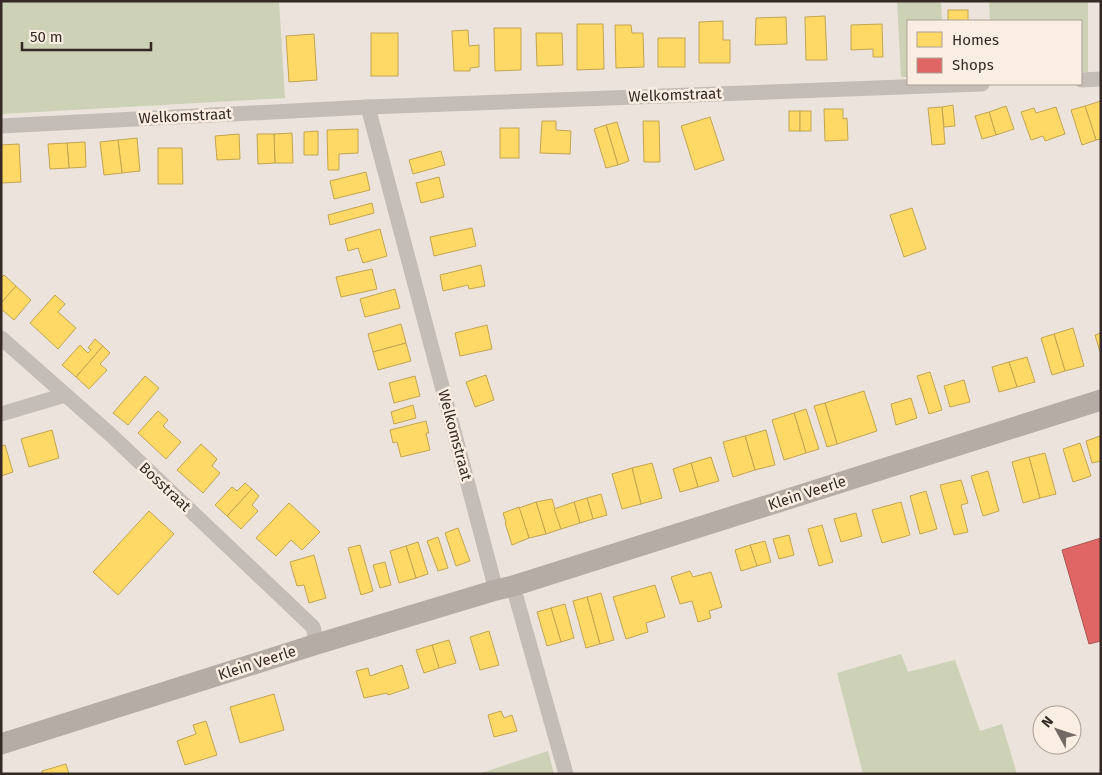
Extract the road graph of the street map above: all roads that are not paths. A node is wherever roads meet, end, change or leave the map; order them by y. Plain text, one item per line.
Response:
1 (1101, 79) edge
2 (1082, 80) edge
3 (955, 85) edge
4 (368, 107) junction
5 (1, 126) edge
6 (1, 338) edge
7 (65, 395) junction
8 (1101, 400) edge
9 (1, 414) edge
10 (505, 588) junction
11 (317, 644) junction
12 (1, 744) edge
13 (566, 774) edge

1 - 2 street
3 - 4 street, Welkomstraat
4 - 5 street, Welkomstraat
4 - 10 street, Welkomstraat
6 - 7 street, Bosstraat
7 - 9 street
7 - 11 street, Bosstraat
8 - 10 main road, Klein Veerle
10 - 11 main road, Klein Veerle
10 - 13 street
11 - 12 main road, Klein Veerle

